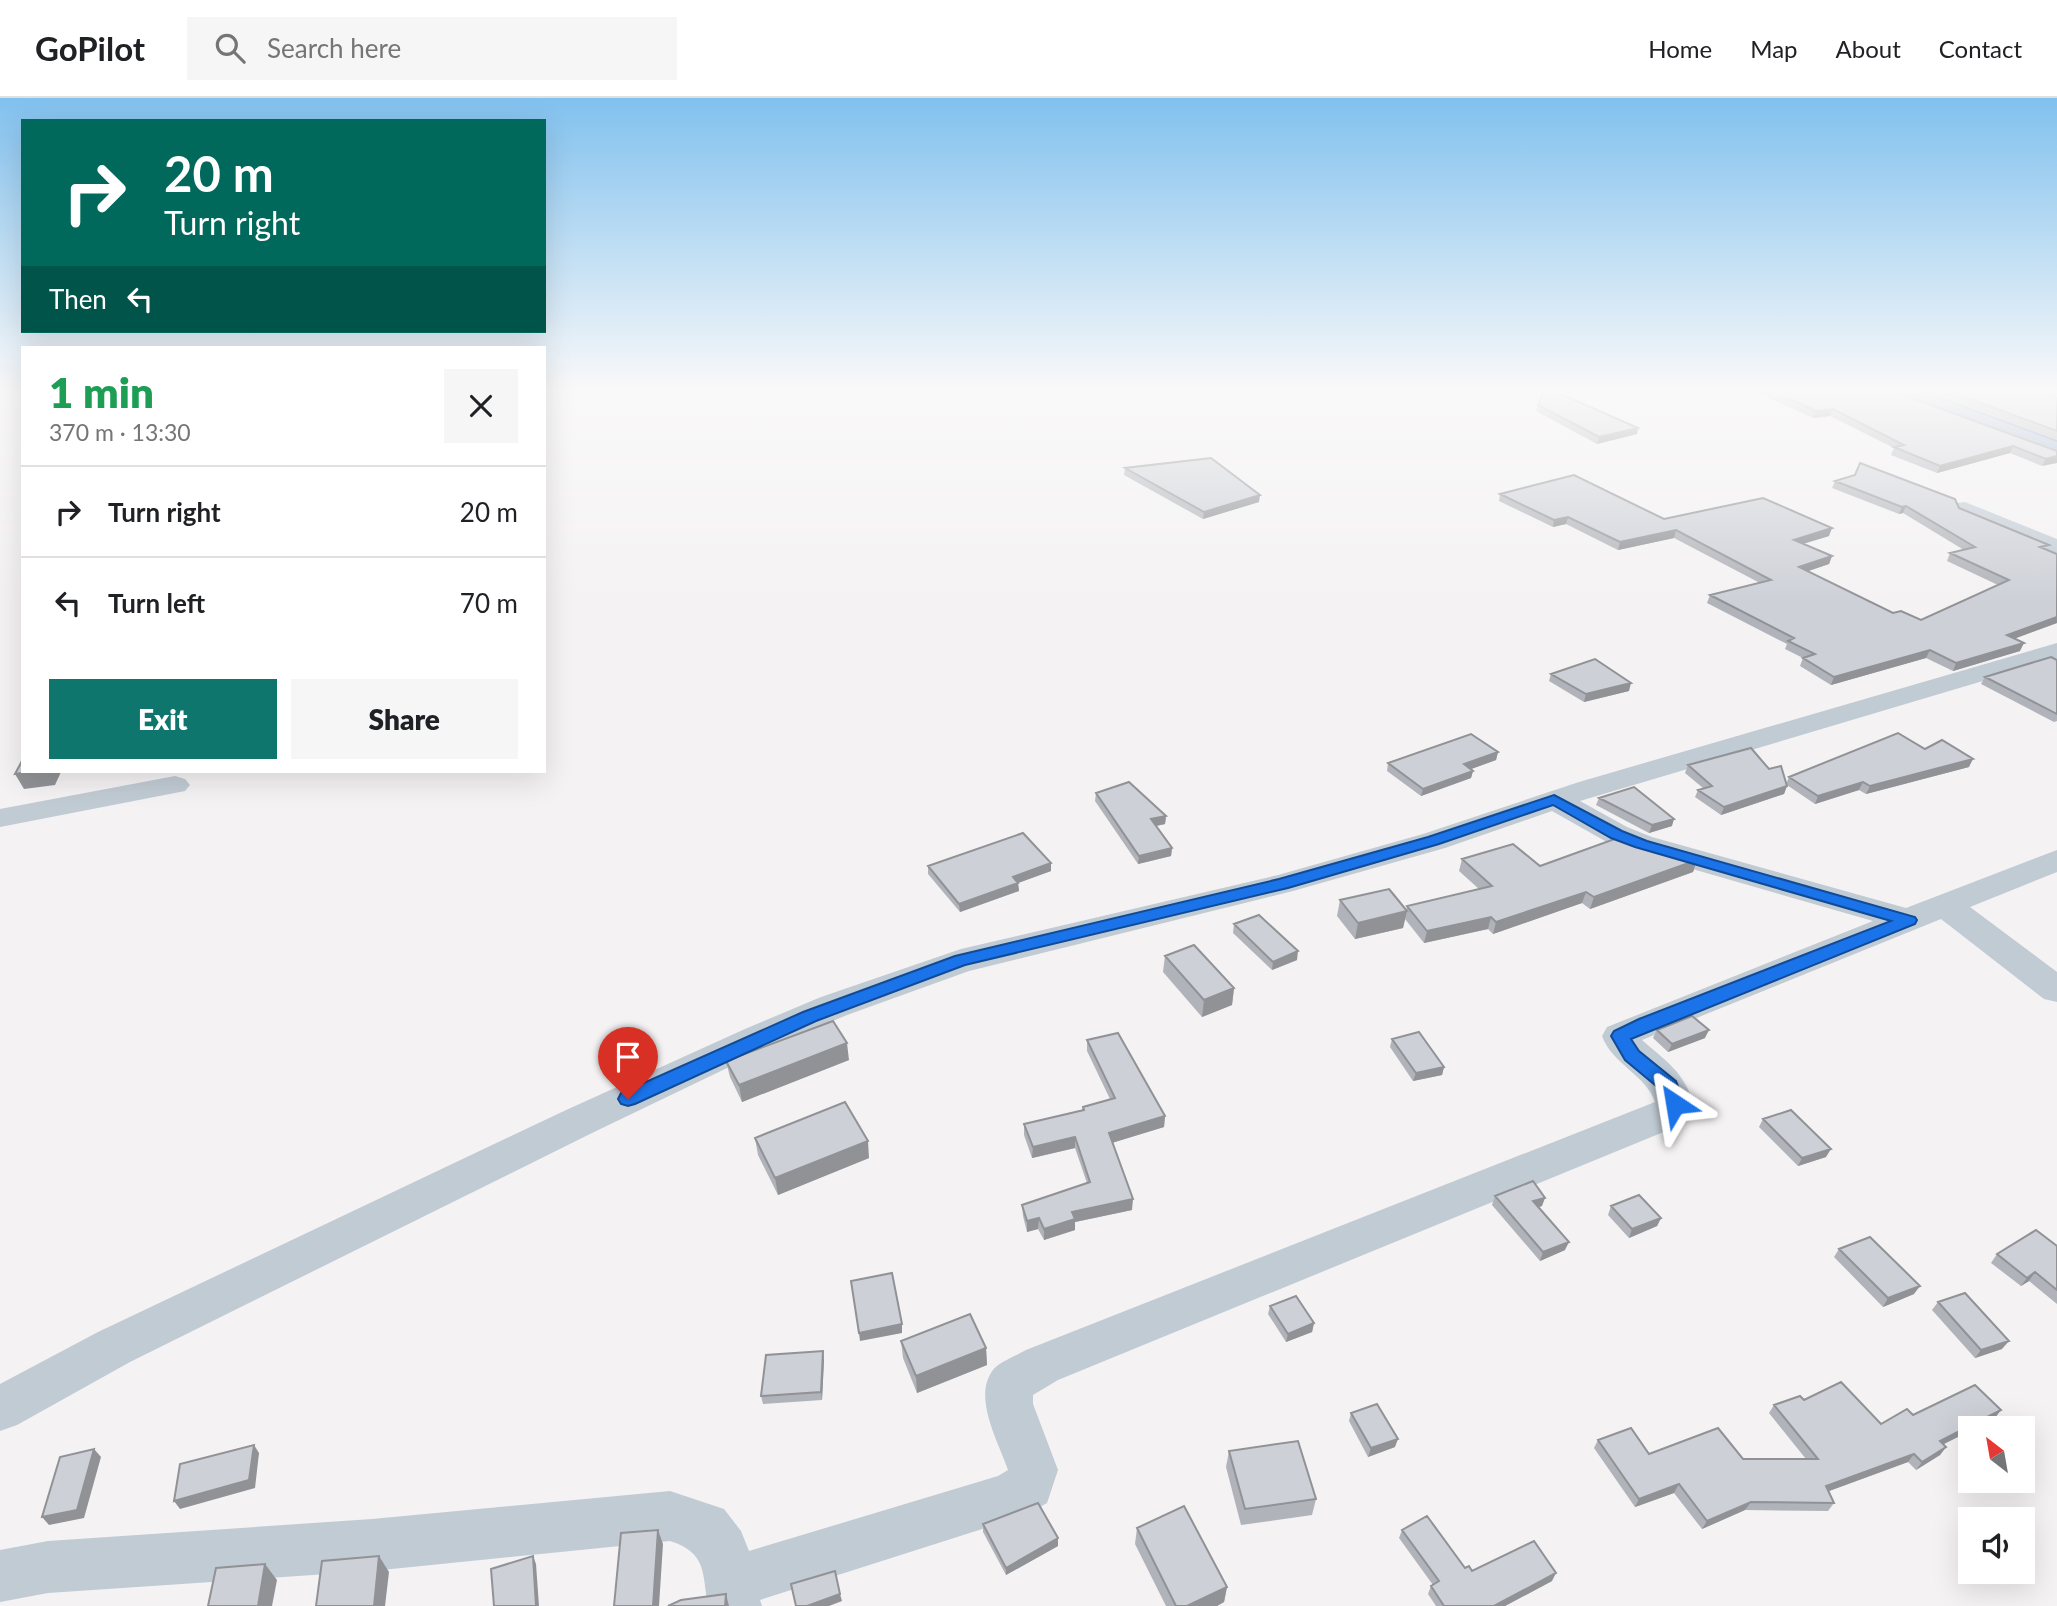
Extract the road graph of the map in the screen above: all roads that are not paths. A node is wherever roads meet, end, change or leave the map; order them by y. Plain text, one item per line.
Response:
1 (1965, 508) edge
2 (2057, 547) edge
3 (2057, 651) edge
4 (175, 785) dead end
5 (1554, 799) junction
6 (0, 818) edge
7 (2054, 863) edge
8 (1945, 905) junction
9 (1909, 920) junction
10 (2057, 990) edge
11 (0, 1409) edge
12 (0, 1576) edge
13 (732, 1595) edge

1 - 2 street
3 - 5 street
4 - 6 street
5 - 9 street
5 - 11 street
7 - 8 street
8 - 9 street
8 - 10 street
9 - 13 street
12 - 13 street

